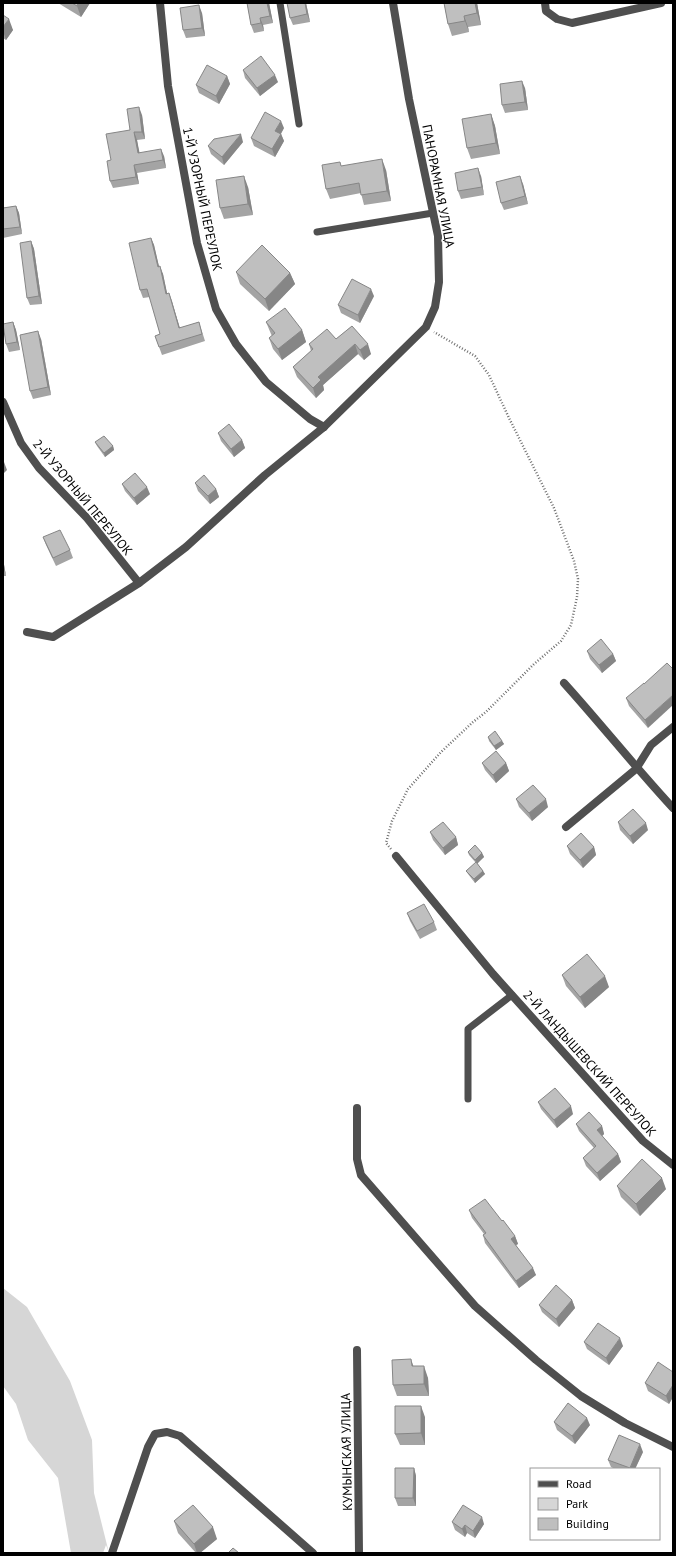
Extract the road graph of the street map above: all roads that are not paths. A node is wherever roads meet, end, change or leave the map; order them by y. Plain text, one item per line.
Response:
1 (160, 3) edge
2 (280, 3) edge
3 (393, 3) edge
4 (545, 3) edge
5 (661, 3) edge
6 (299, 124) dead end
7 (433, 213) junction
8 (317, 232) dead end
9 (3, 402) edge
10 (324, 427) junction
11 (140, 583) junction
12 (27, 632) dead end
13 (564, 683) dead end
14 (673, 727) edge
15 (636, 769) junction
16 (673, 808) edge
17 (566, 827) dead end
18 (396, 856) road end
19 (512, 995) junction
20 (468, 1099) dead end
21 (357, 1108) dead end
22 (673, 1165) edge
23 (357, 1350) dead end
24 (673, 1446) edge
25 (112, 1553) edge
26 (314, 1553) edge
27 (359, 1553) edge

1 - 10 street, 1-Й УЗОРНЫЙ ПЕРЕУЛОК
2 - 6 lane
3 - 7 street, ПАНОРАМНАЯ УЛИЦА
4 - 5 street
7 - 8 lane
7 - 10 street, ПАНОРАМНАЯ УЛИЦА
9 - 11 street, 2-Й УЗОРНЫЙ ПЕРЕУЛОК
10 - 11 street, ПАНОРАМНАЯ УЛИЦА
11 - 12 street, ПАНОРАМНАЯ УЛИЦА
13 - 15 street
14 - 15 street
15 - 16 street
15 - 17 street
18 - 19 street, 2-Й ЛАНДЫШЕВСКИЙ ПЕРЕУЛОК
19 - 20 lane
19 - 22 street, 2-Й ЛАНДЫШЕВСКИЙ ПЕРЕУЛОК
21 - 24 street
23 - 27 street, КУМЫНСКАЯ УЛИЦА
25 - 26 street

